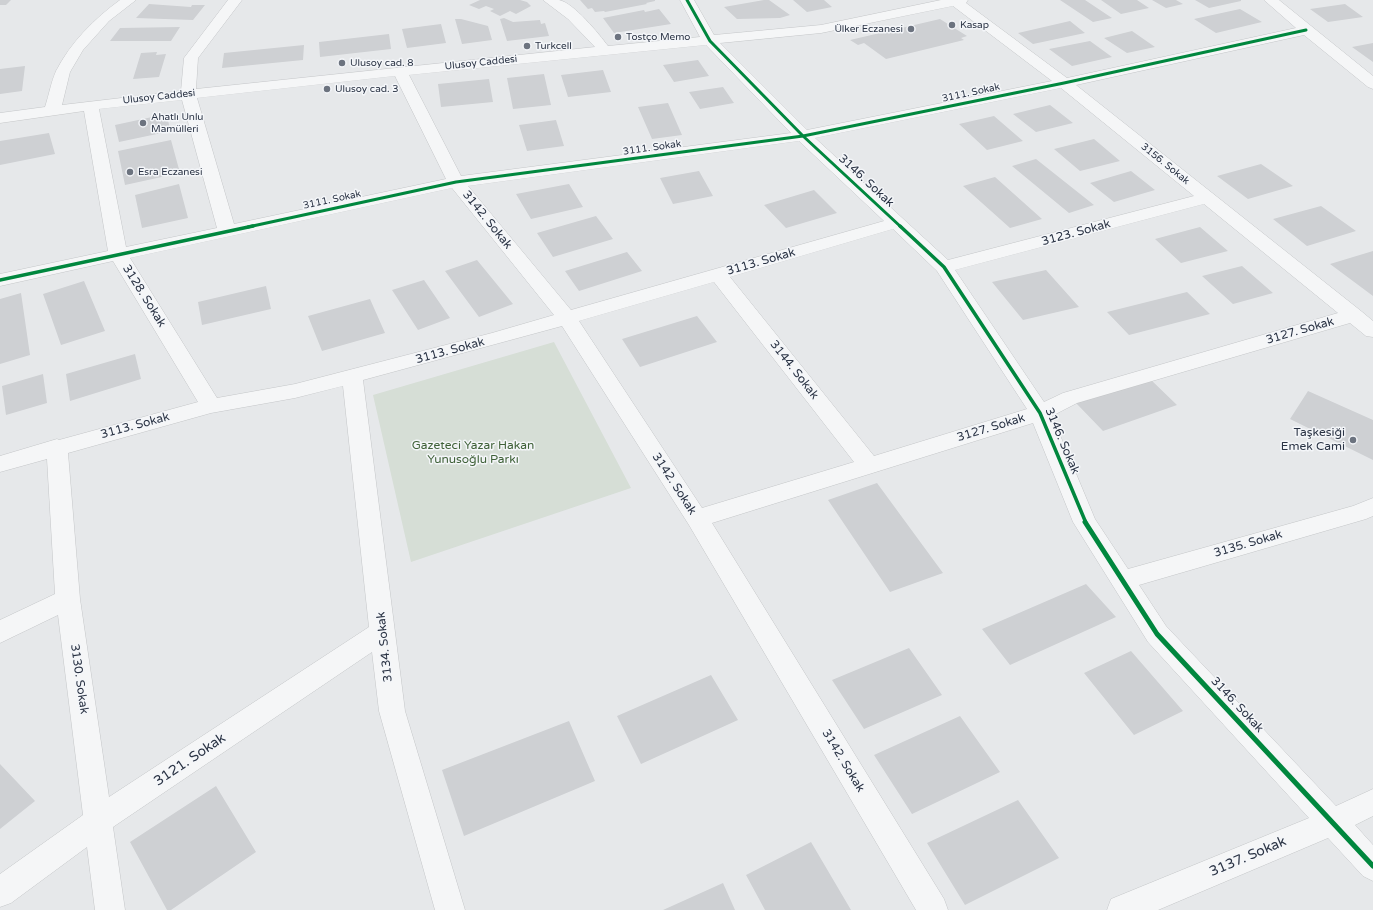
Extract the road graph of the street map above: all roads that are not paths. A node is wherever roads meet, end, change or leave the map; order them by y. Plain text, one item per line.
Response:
1 (130, 0) edge
2 (235, 0) edge
3 (550, 0) edge
4 (687, 0) edge
5 (957, 0) edge
6 (1271, 0) edge
7 (1306, 30) junction
8 (710, 41) junction
9 (605, 51) junction
10 (400, 71) junction
11 (1064, 83) junction
12 (1373, 84) edge
13 (188, 94) junction
14 (91, 105) junction
15 (52, 110) junction
16 (0, 118) edge
17 (803, 136) junction
18 (456, 182) junction
19 (1207, 198) junction
20 (896, 223) junction
21 (228, 231) junction
22 (118, 254) junction
23 (944, 267) junction
24 (718, 274) junction
25 (0, 280) edge
26 (1354, 315) junction
27 (567, 318) junction
28 (1373, 331) edge
29 (352, 376) junction
30 (211, 406) junction
31 (1040, 413) junction
32 (57, 447) junction
33 (0, 464) edge
34 (869, 465) junction
35 (1373, 507) edge
36 (697, 519) junction
37 (1122, 580) junction
38 (68, 599) junction
39 (383, 631) junction
40 (0, 632) edge
41 (1373, 802) edge
42 (98, 821) junction
43 (1332, 822) junction
44 (1373, 866) edge
45 (0, 892) edge
46 (110, 910) edge
47 (450, 910) edge
48 (933, 910) edge
49 (1122, 910) edge

1 - 15 street
2 - 13 street
3 - 9 street
4 - 8 street, 3146. Sokak
5 - 8 street, Ulusoy Caddesi
5 - 11 street, 3156. Sokak
6 - 7 street
7 - 11 street, 3111. Sokak
7 - 12 street
8 - 9 street, Ulusoy Caddesi
8 - 17 street, 3146. Sokak
9 - 10 street, Ulusoy Caddesi
10 - 13 street, Ulusoy Caddesi
10 - 18 street, 3142. Sokak
11 - 17 street, 3111. Sokak
11 - 19 street, 3156. Sokak
13 - 14 street, Ulusoy Caddesi
13 - 21 street
14 - 15 street, Ulusoy Caddesi
14 - 22 street, 3128. Sokak
15 - 16 street, Ulusoy Caddesi
17 - 18 street, 3111. Sokak
17 - 20 street, 3146. Sokak
18 - 21 street, 3111. Sokak
18 - 27 street, 3142. Sokak
19 - 23 street, 3123. Sokak
19 - 26 street, 3156. Sokak
20 - 23 street, 3146. Sokak
20 - 24 street, 3113. Sokak
21 - 22 street, 3111. Sokak
22 - 25 street, 3111. Sokak
22 - 30 street, 3128. Sokak
23 - 31 street, 3146. Sokak
24 - 27 street, 3113. Sokak
24 - 34 street, 3144. Sokak
26 - 28 street, 3156. Sokak
26 - 31 street, 3127. Sokak
27 - 29 street, 3113. Sokak
27 - 36 street, 3142. Sokak
29 - 30 street, 3113. Sokak
29 - 39 street, 3134. Sokak
30 - 32 street, 3113. Sokak
31 - 34 street, 3127. Sokak
31 - 37 street, 3146. Sokak
32 - 33 street, 3113. Sokak
32 - 38 street, 3130. Sokak
34 - 36 street, 3127. Sokak
35 - 37 street, 3135. Sokak
36 - 48 street, 3142. Sokak
37 - 43 street, 3146. Sokak
38 - 40 street
38 - 42 street, 3130. Sokak
39 - 42 street, 3121. Sokak
39 - 47 street, 3134. Sokak
41 - 43 street, 3137. Sokak
42 - 45 street, 3121. Sokak
42 - 46 street, 3130. Sokak
43 - 44 street, 3146. Sokak
43 - 49 street, 3137. Sokak

